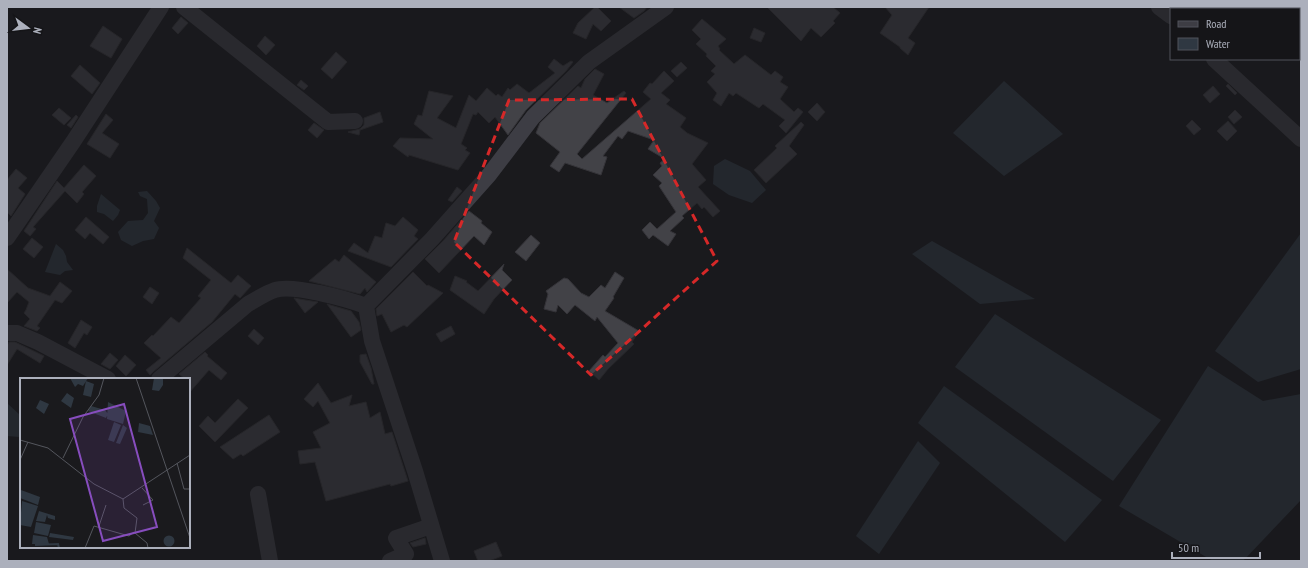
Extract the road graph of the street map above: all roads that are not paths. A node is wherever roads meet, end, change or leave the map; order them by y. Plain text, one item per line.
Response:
1 (161, 7) edge
2 (184, 7) edge
3 (666, 7) edge
4 (1159, 7) edge
5 (1170, 15) edge
6 (1215, 60) edge
7 (355, 121) dead end
8 (1301, 139) edge
9 (7, 238) edge
10 (366, 306) junction
11 (8, 330) edge
12 (106, 378) edge
13 (160, 378) edge
14 (258, 494) dead end
15 (431, 526) junction
16 (270, 561) edge
17 (390, 561) edge
18 (442, 561) edge

1 - 9 street
2 - 7 street
3 - 10 street
4 - 5 street
6 - 8 street
10 - 13 street
10 - 15 street
11 - 12 street
14 - 16 street
15 - 17 street
15 - 18 street

